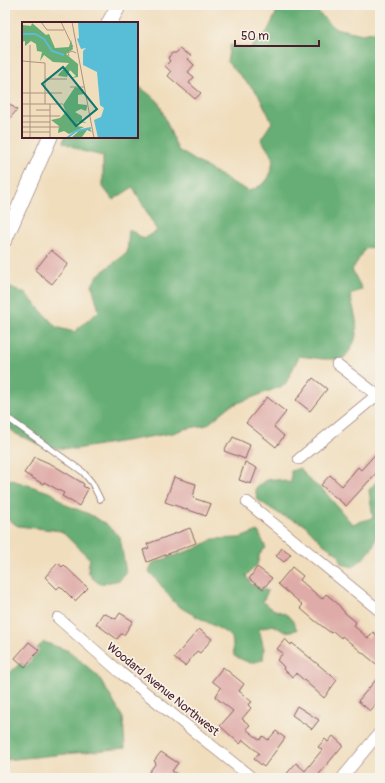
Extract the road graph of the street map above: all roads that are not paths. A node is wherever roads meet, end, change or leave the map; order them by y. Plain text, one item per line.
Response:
1 (119, 5) edge
2 (110, 22) edge
3 (50, 138) edge
4 (5, 239) edge
5 (337, 364) dead end
6 (379, 396) edge
7 (5, 416) edge
8 (299, 459) dead end
9 (100, 499) dead end
10 (247, 502) dead end
11 (380, 611) edge
12 (58, 618) dead end
13 (380, 732) edge
14 (252, 778) edge
15 (342, 778) edge

1 - 2 street
3 - 4 street
5 - 6 street
6 - 8 street
7 - 9 lane
10 - 11 street
12 - 14 street, Woodard Avenue Northwest
13 - 15 street

